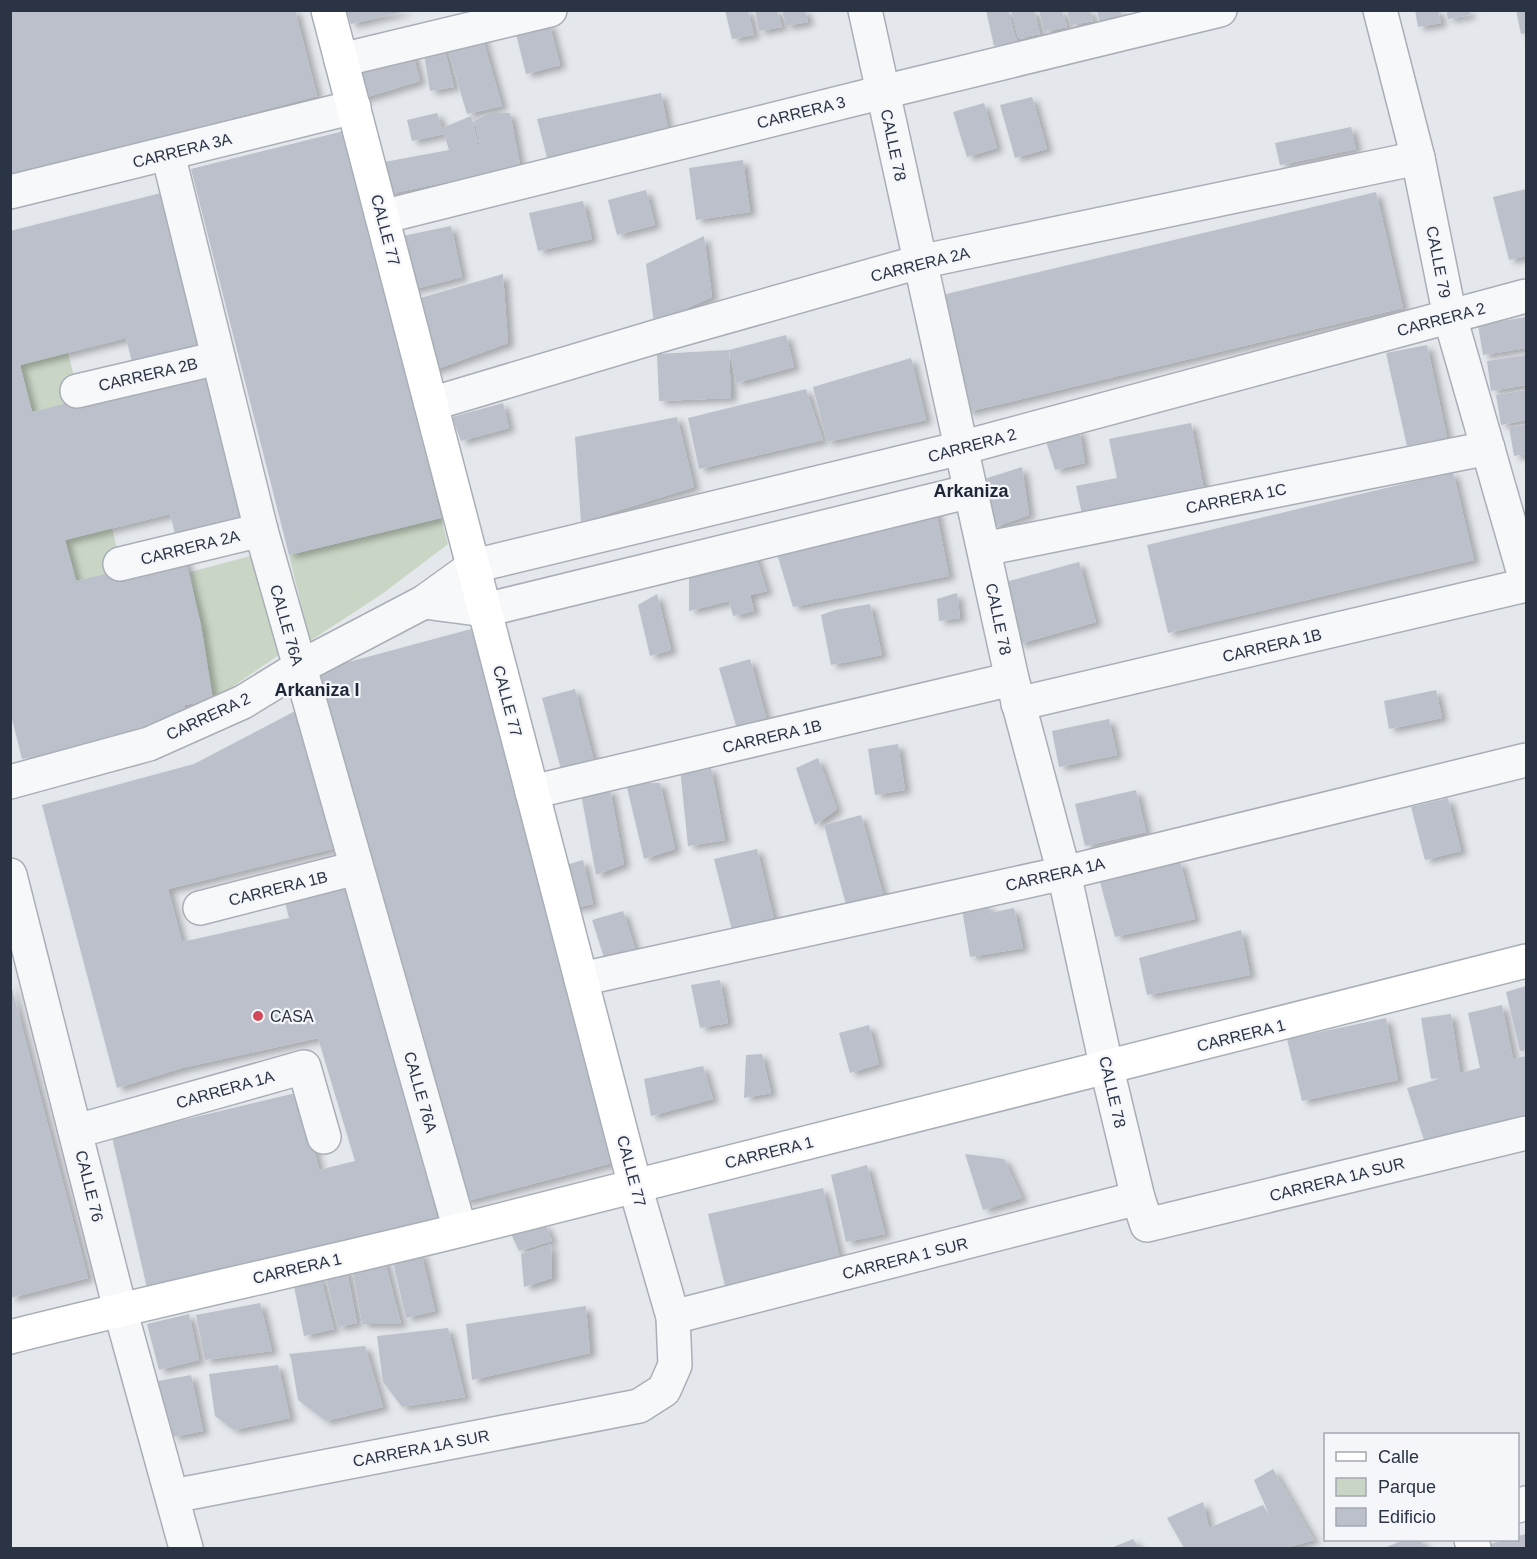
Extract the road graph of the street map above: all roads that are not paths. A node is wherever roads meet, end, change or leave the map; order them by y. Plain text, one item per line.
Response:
1 (328, 10) edge
2 (550, 10) edge
3 (865, 10) edge
4 (1220, 10) edge
5 (1380, 10) edge
6 (341, 60) junction
7 (883, 92) junction
8 (354, 107) junction
9 (168, 154) junction
10 (1418, 158) junction
11 (10, 192) edge
12 (382, 217) junction
13 (919, 262) junction
14 (1527, 296) edge
15 (1449, 317) junction
16 (218, 358) junction
17 (77, 391) dead end
18 (431, 404) junction
19 (961, 448) junction
20 (1488, 448) junction
21 (971, 490) junction
22 (261, 530) junction
23 (984, 549) junction
24 (120, 564) dead end
25 (474, 566) junction
26 (1525, 567) edge
27 (424, 602) junction
28 (485, 610) junction
29 (300, 667) junction
30 (1015, 692) junction
31 (1527, 760) edge
32 (10, 782) edge
33 (532, 792) junction
34 (356, 868) junction
35 (1064, 873) junction
36 (11, 876) edge
37 (200, 908) dead end
38 (1527, 962) edge
39 (581, 978) junction
40 (1107, 1069) junction
41 (77, 1131) junction
42 (1527, 1133) edge
43 (324, 1137) dead end
44 (635, 1186) junction
45 (1142, 1211) junction
46 (460, 1230) junction
47 (120, 1309) junction
48 (673, 1317) junction
49 (10, 1337) edge
50 (664, 1390) joint
51 (173, 1496) junction
52 (186, 1548) edge

1 - 6 street, CALLE 77
2 - 6 street
3 - 7 street, CALLE 78
4 - 7 street, CARRERA 3
5 - 10 street, CALLE 79
6 - 8 street, CALLE 77
7 - 12 street, CARRERA 3
7 - 13 street, CALLE 78
8 - 9 street, CARRERA 3A
8 - 12 street, CALLE 77
9 - 11 street, CARRERA 3A
9 - 16 street, CALLE 76A
10 - 13 street, CARRERA 2A
10 - 15 street, CALLE 79
12 - 18 street, CALLE 77
13 - 18 street, CARRERA 2A
13 - 19 street, CALLE 78
14 - 15 street, CARRERA 2
15 - 19 street, CARRERA 2
15 - 20 street, CALLE 79
16 - 17 street, CARRERA 2B
16 - 22 street, CALLE 76A
18 - 25 street, CALLE 77
19 - 21 street, CALLE 78
19 - 25 street, CARRERA 2
20 - 23 street, CARRERA 1C
20 - 26 street, CALLE 79
21 - 23 street, CALLE 78
21 - 28 street
22 - 24 street, CARRERA 2A
22 - 29 street, CALLE 76A
23 - 30 street, CALLE 78
25 - 27 street, CARRERA 2
25 - 28 street, CALLE 77
26 - 30 street, CARRERA 1B
27 - 28 street
27 - 29 street, CARRERA 2
28 - 33 street, CALLE 77
29 - 32 street, CARRERA 2
29 - 34 street, CALLE 76A
30 - 33 street, CARRERA 1B
30 - 35 street, CALLE 78
31 - 35 street, CARRERA 1A
33 - 39 street, CALLE 77
34 - 37 street, CARRERA 1B
34 - 46 street, CALLE 76A
35 - 39 street, CARRERA 1A
35 - 40 street, CALLE 78
36 - 41 street, CALLE 76
38 - 40 street, CARRERA 1
39 - 44 street, CALLE 77
40 - 44 street, CARRERA 1
40 - 45 street, CALLE 78
41 - 43 street, CARRERA 1A
41 - 47 street, CALLE 76
42 - 45 street, CARRERA 1A SUR
44 - 46 street, CARRERA 1
44 - 48 street, CALLE 77
45 - 48 street, CARRERA 1 SUR
46 - 47 street, CARRERA 1
47 - 49 street, CARRERA 1
47 - 51 street, CALLE 76
48 - 50 street, CALLE 77
50 - 51 street, CARRERA 1A SUR
51 - 52 street, CALLE 76

